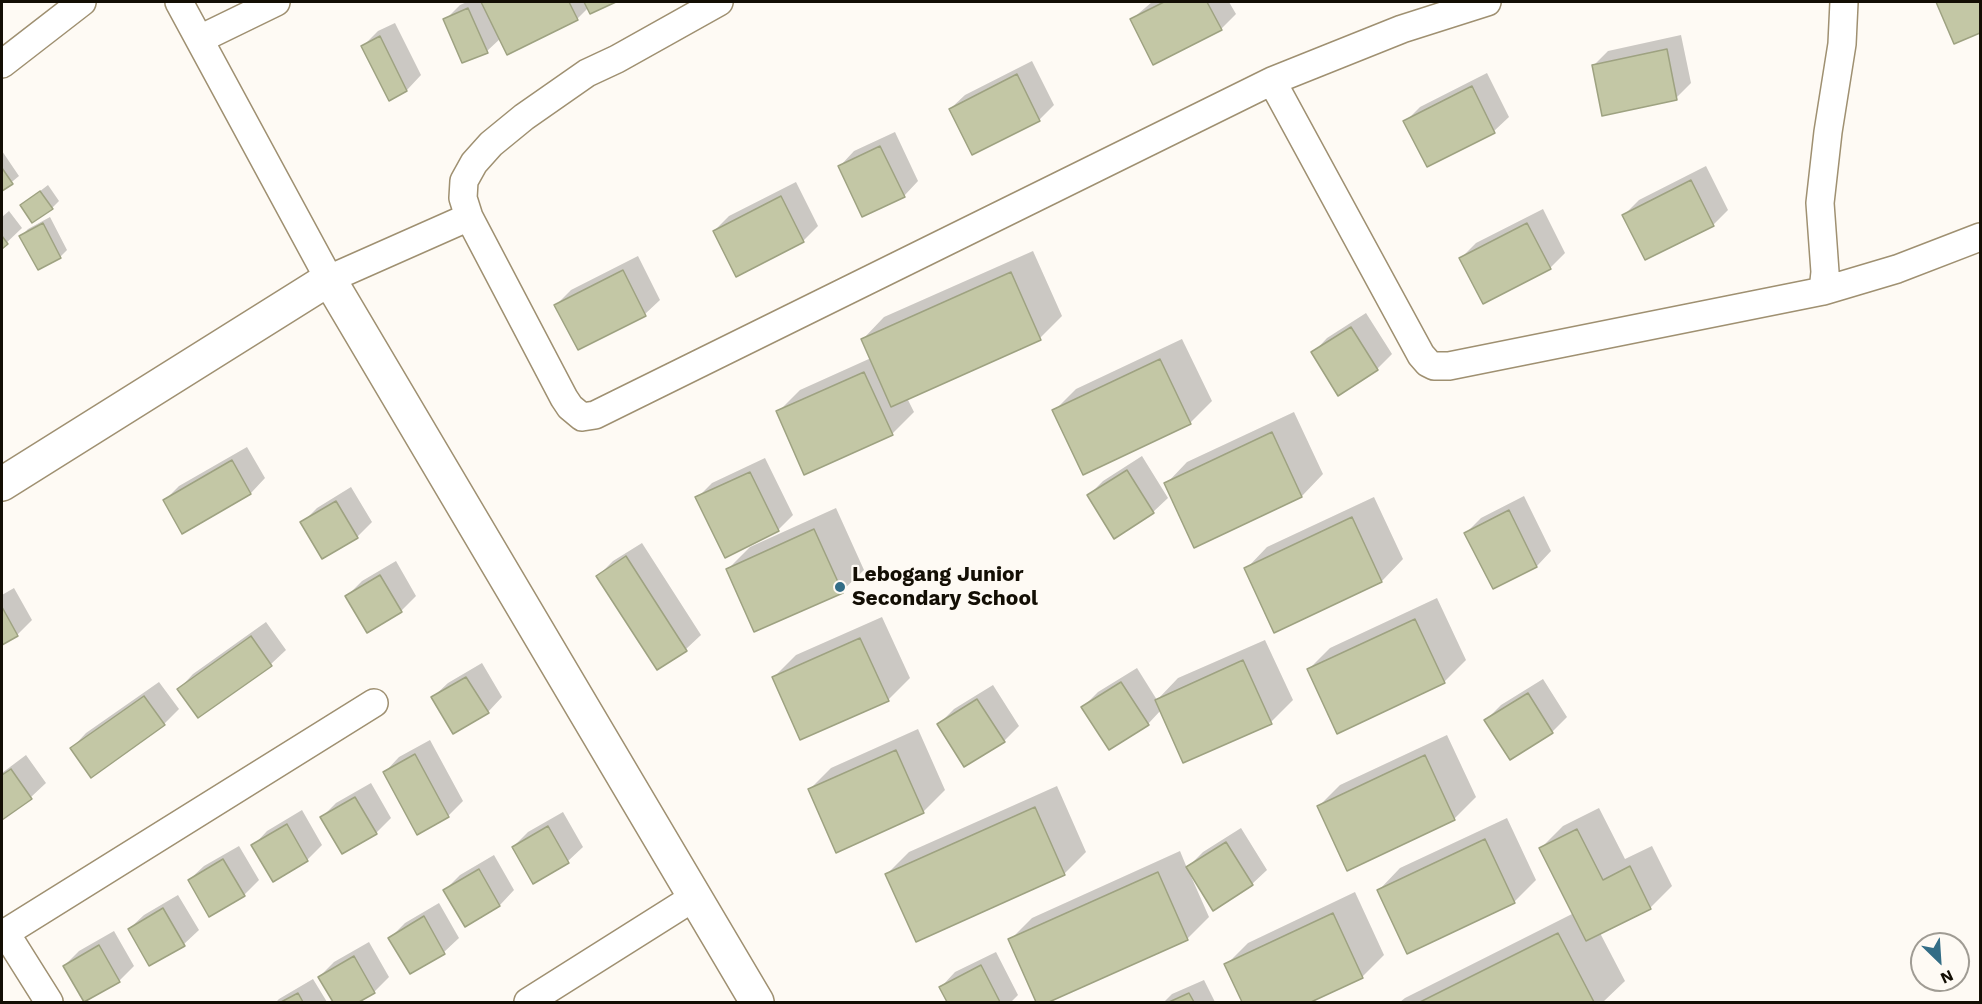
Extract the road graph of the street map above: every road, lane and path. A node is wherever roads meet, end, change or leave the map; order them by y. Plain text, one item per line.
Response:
1 (82, 2) edge
2 (179, 2) edge
3 (276, 2) edge
4 (719, 2) edge
5 (1487, 2) edge
6 (1844, 2) edge
7 (200, 39) junction
8 (2, 64) edge
9 (1272, 81) junction
10 (469, 217) junction
11 (1980, 237) edge
12 (328, 279) junction
13 (1823, 291) junction
14 (2, 484) edge
15 (374, 703) dead end
16 (696, 896) junction
17 (3, 934) edge
18 (49, 1002) edge
19 (528, 1002) edge
20 (757, 1002) edge

1 - 8 street
2 - 7 street
3 - 7 street
4 - 10 street
5 - 9 street
6 - 13 street
7 - 12 street
9 - 10 street
9 - 13 street
10 - 12 street
11 - 13 street
12 - 14 street
12 - 16 street
15 - 17 street
16 - 19 street
16 - 20 street
17 - 18 street

